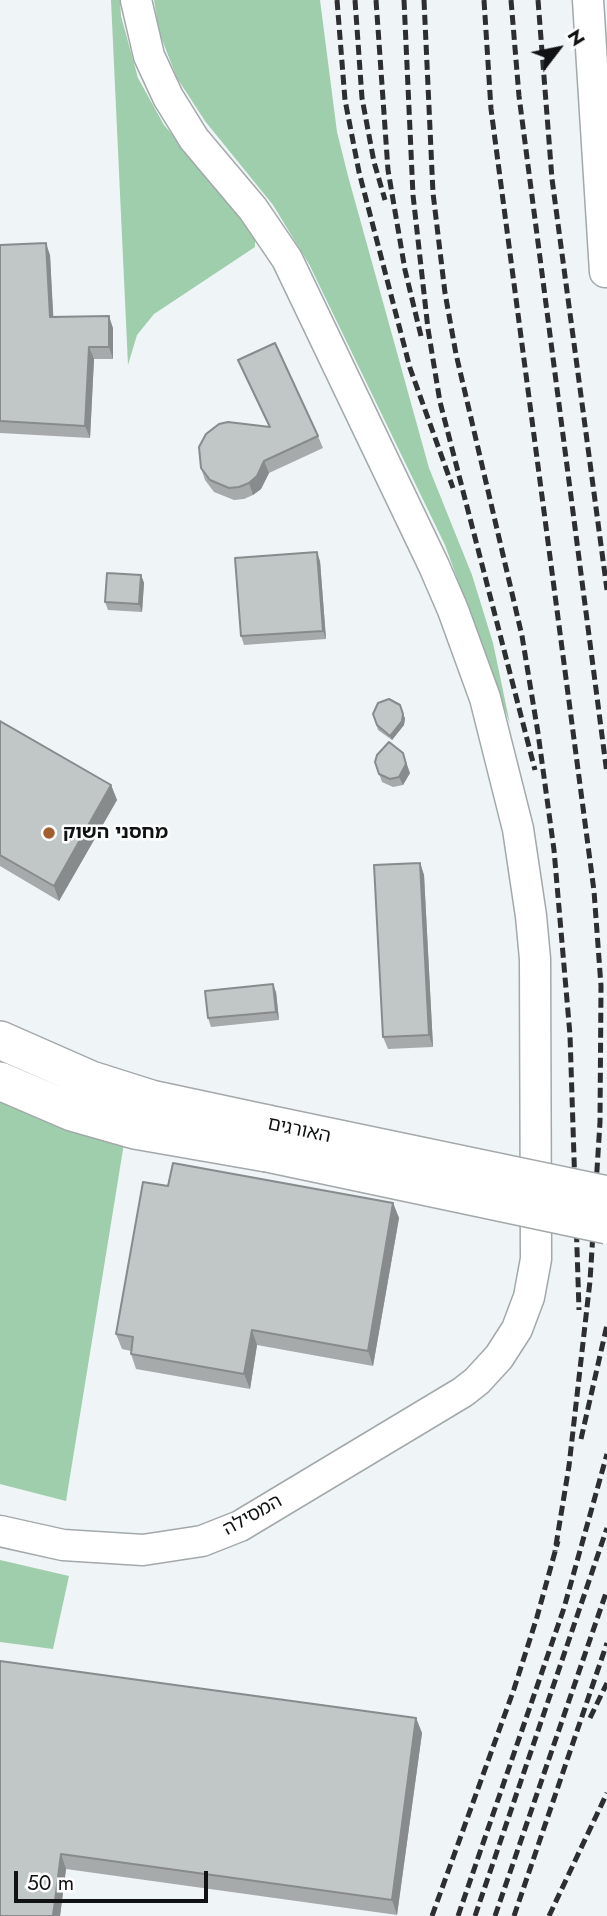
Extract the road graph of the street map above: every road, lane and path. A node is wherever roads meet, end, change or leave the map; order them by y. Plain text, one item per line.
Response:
1 (136, 0) edge
2 (588, 0) edge
3 (605, 272) dead end
4 (0, 1040) edge
5 (0, 1081) edge
6 (268, 1139) junction
7 (607, 1195) edge
8 (607, 1224) edge
9 (0, 1531) edge

1 - 9 street, המסילה
2 - 3 street
4 - 6 street, האורגים
5 - 6 street, האורגים
6 - 7 street, האורגים, bridge
6 - 8 street, האורגים, bridge

